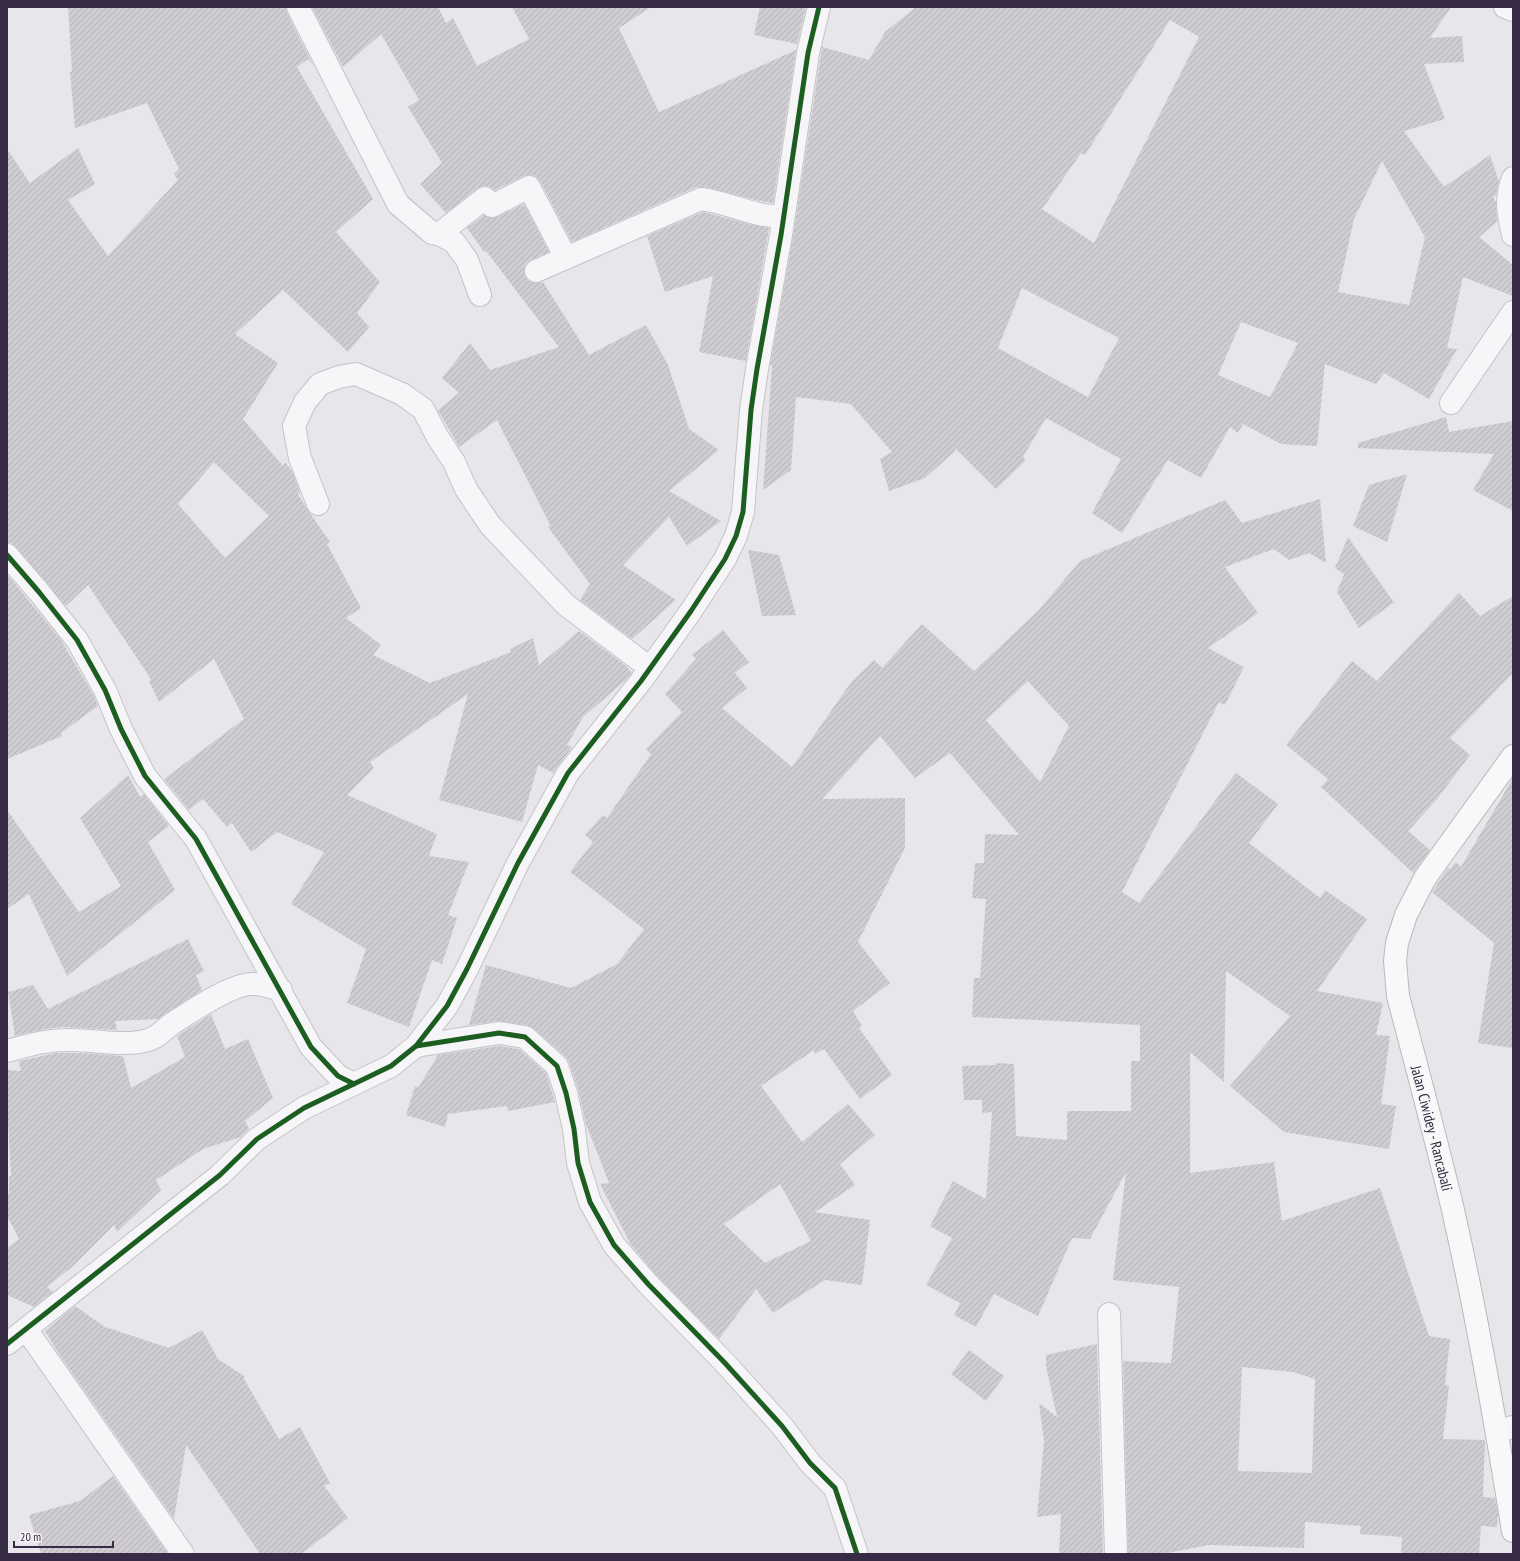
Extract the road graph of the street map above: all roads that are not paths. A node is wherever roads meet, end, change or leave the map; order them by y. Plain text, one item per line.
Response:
1 (298, 7) edge
2 (819, 7) edge
3 (1505, 7) edge
4 (1513, 10) edge
5 (1513, 178) edge
6 (777, 216) junction
7 (440, 234) junction
8 (1513, 235) edge
9 (566, 258) junction
10 (536, 271) dead end
11 (480, 295) dead end
12 (1513, 312) edge
13 (1452, 403) dead end
14 (318, 504) dead end
15 (7, 555) edge
16 (650, 668) junction
17 (1513, 756) edge
18 (281, 990) junction
19 (416, 1046) junction
20 (7, 1051) edge
21 (354, 1084) junction
22 (1109, 1314) dead end
23 (26, 1329) junction
24 (7, 1344) edge
25 (1505, 1429) edge
26 (1513, 1531) edge
27 (183, 1554) edge
28 (857, 1554) edge
29 (1116, 1554) edge

1 - 7 street
2 - 6 street
3 - 4 street
5 - 8 street
6 - 9 street
6 - 16 street
7 - 9 street
7 - 11 street
9 - 10 street
12 - 13 street
14 - 16 street
15 - 18 street
16 - 19 street
17 - 25 highway, Jalan Ciwidey - Rancabali
18 - 20 street
18 - 21 street
19 - 21 street
19 - 28 street
21 - 23 street
22 - 29 street
23 - 24 street
23 - 27 street
25 - 26 highway, Jalan Ciwidey - Rancabali

